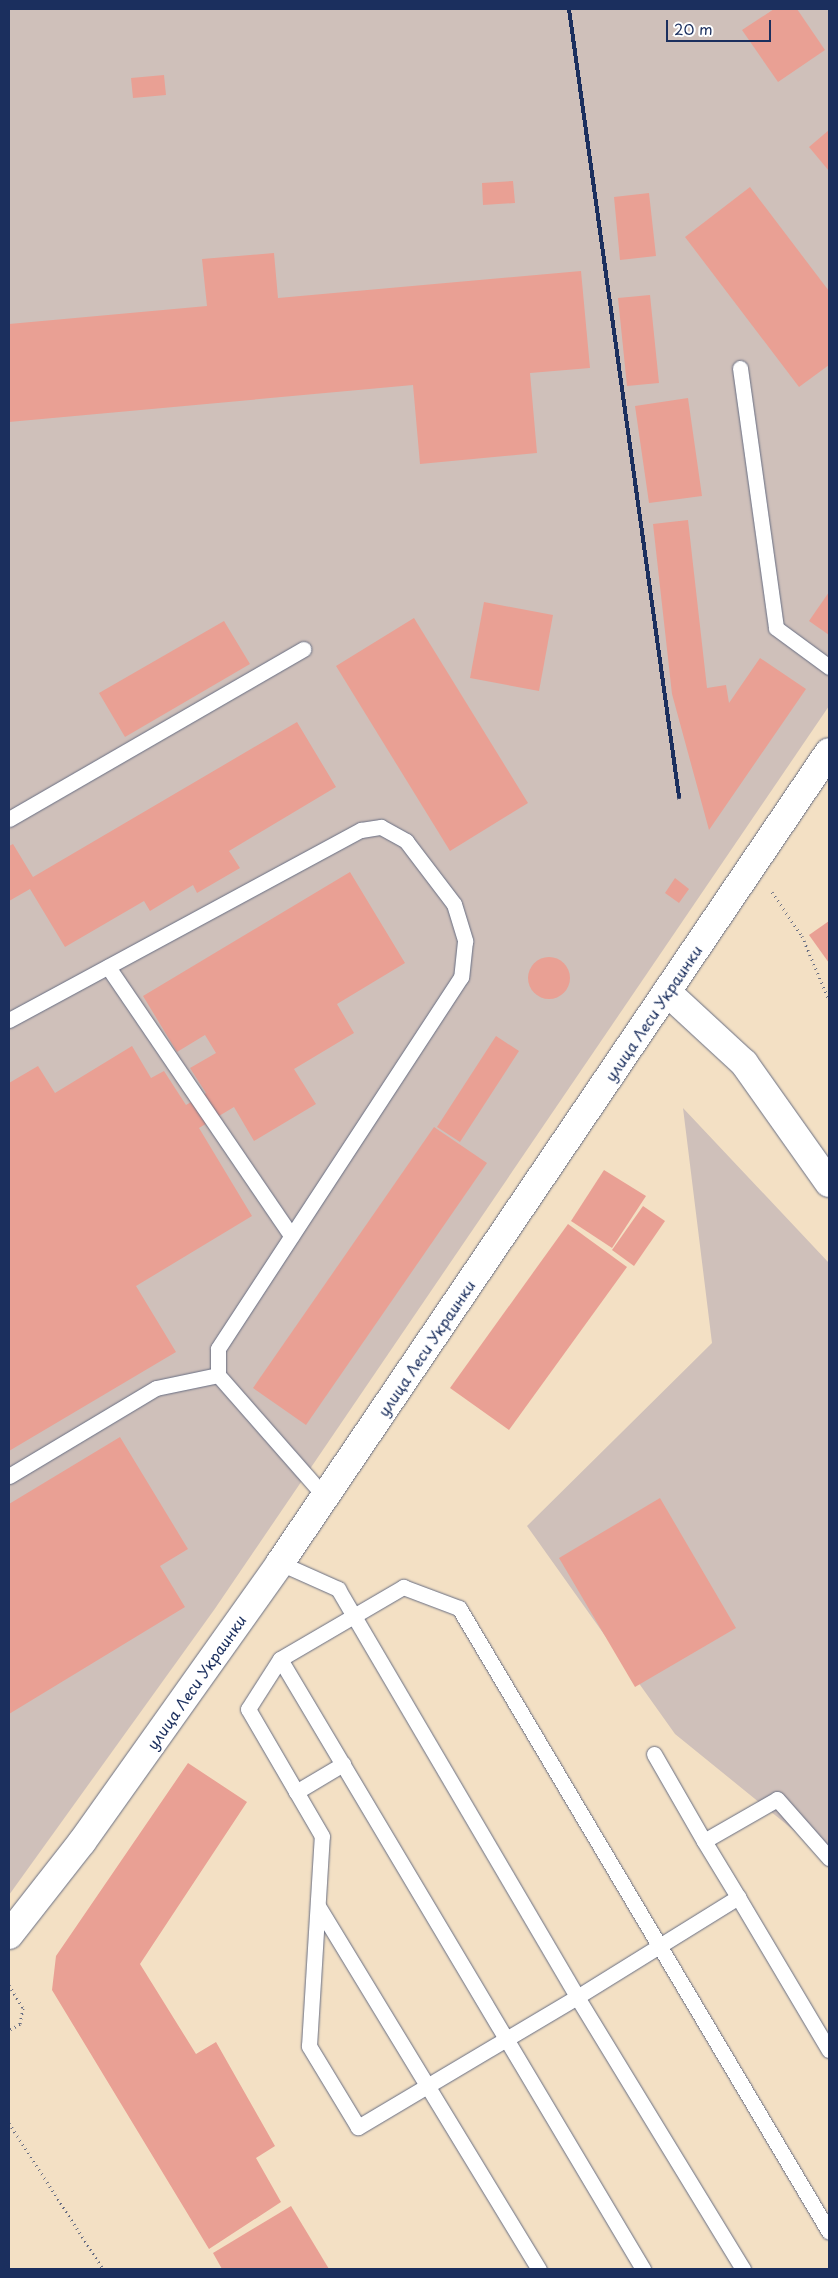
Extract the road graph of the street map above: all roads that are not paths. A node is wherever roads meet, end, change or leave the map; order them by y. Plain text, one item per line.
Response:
1 (740, 368) dead end
2 (304, 649) dead end
3 (829, 667) edge
4 (829, 752) edge
5 (9, 818) edge
6 (108, 967) junction
7 (668, 992) junction
8 (9, 1020) edge
9 (829, 1183) edge
10 (291, 1235) junction
11 (218, 1375) junction
12 (9, 1476) edge
13 (325, 1497) junction
14 (280, 1563) junction
15 (353, 1615) junction
16 (280, 1659) junction
17 (654, 1754) dead end
18 (343, 1764) junction
19 (296, 1792) junction
20 (704, 1841) junction
21 (829, 1858) edge
22 (738, 1897) junction
23 (318, 1906) junction
24 (9, 1935) edge
25 (658, 1947) junction
26 (577, 1997) junction
27 (506, 2039) junction
28 (829, 2050) edge
29 (427, 2086) junction
30 (829, 2232) edge
31 (539, 2269) edge
32 (643, 2269) edge
33 (743, 2269) edge

1 - 3 lane
2 - 5 lane
4 - 7 main road, улица Леси Украинки
6 - 8 lane
6 - 10 lane
6 - 10 lane
7 - 9 main road
7 - 13 main road, улица Леси Украинки
10 - 11 lane
11 - 12 lane
11 - 13 lane
13 - 14 main road, улица Леси Украинки
14 - 15 lane
14 - 24 main road, улица Леси Украинки
15 - 16 lane
15 - 25 lane
15 - 26 lane
16 - 18 lane
16 - 19 lane
17 - 20 lane
18 - 19 lane
18 - 27 lane
19 - 23 lane
20 - 21 lane
20 - 22 lane
22 - 25 lane
22 - 28 lane
23 - 29 lane
23 - 29 lane
25 - 26 lane
25 - 30 lane
26 - 27 lane
26 - 33 lane
27 - 29 lane
27 - 32 lane
29 - 31 lane

